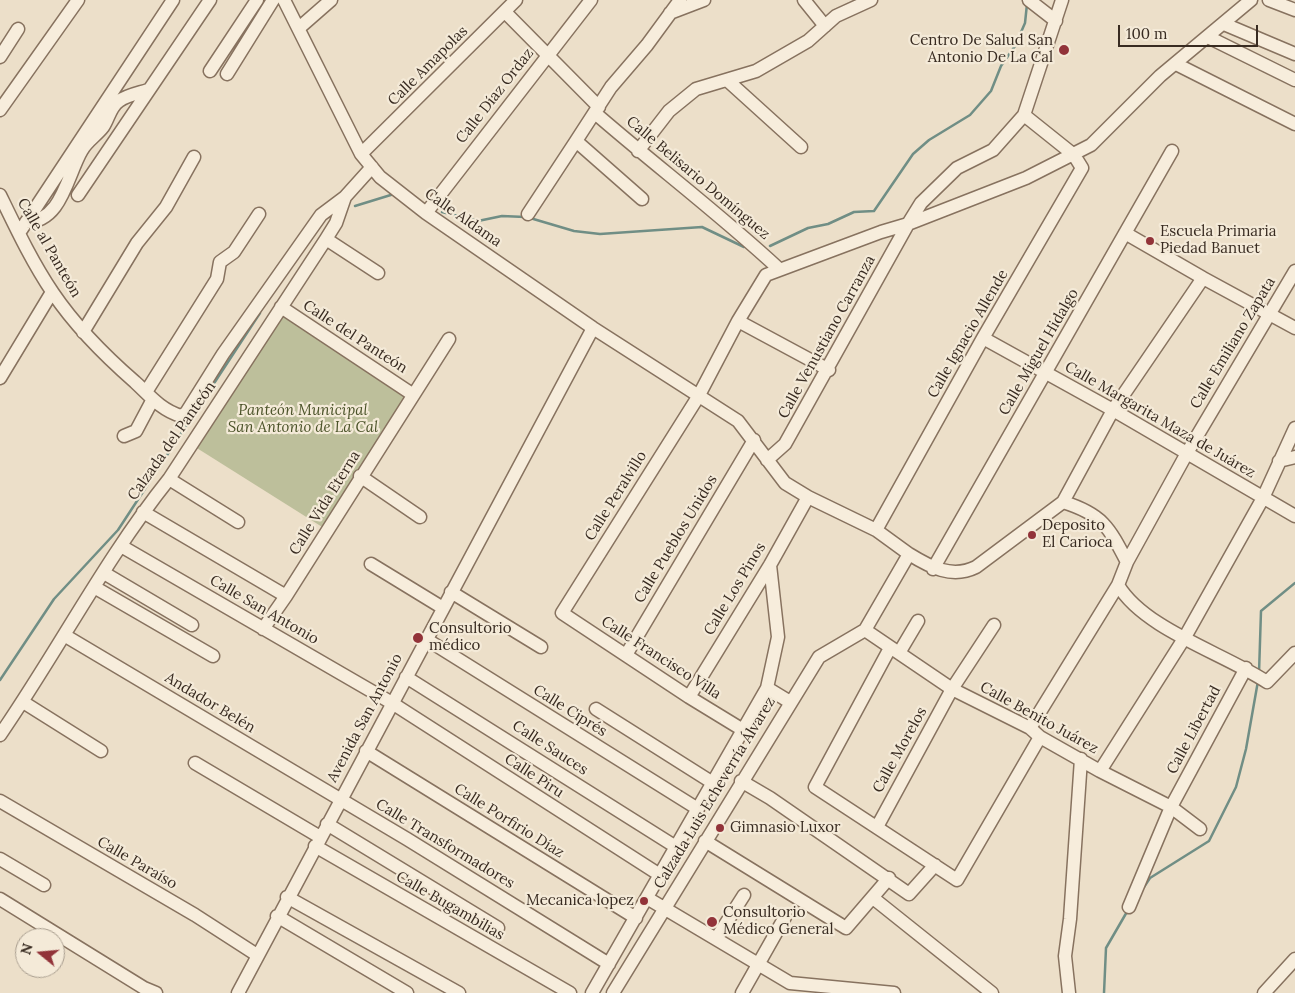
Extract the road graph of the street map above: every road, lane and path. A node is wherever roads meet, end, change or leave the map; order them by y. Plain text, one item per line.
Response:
1 (78, 0) edge
2 (173, 0) edge
3 (210, 0) edge
4 (256, 0) edge
5 (273, 0) edge
6 (284, 0) edge
7 (331, 0) edge
8 (591, 0) edge
9 (680, 0) edge
10 (704, 0) edge
11 (804, 0) edge
12 (871, 0) edge
13 (1029, 0) edge
14 (1062, 0) edge
15 (1251, 0) edge
16 (1269, 0) edge
17 (511, 4) edge
18 (1295, 10) edge
19 (670, 13) junction
20 (1056, 21) junction
21 (1224, 24) junction
22 (825, 26) junction
23 (299, 28) junction
24 (18, 29) dead end
25 (1208, 37) junction
26 (548, 54) junction
27 (1295, 54) edge
28 (0, 57) edge
29 (1176, 64) junction
30 (210, 71) dead end
31 (227, 74) dead end
32 (727, 80) junction
33 (1295, 80) edge
34 (148, 90) junction
35 (0, 110) edge
36 (597, 110) junction
37 (1024, 115) junction
38 (1295, 124) edge
39 (576, 141) junction
40 (1057, 141) junction
41 (801, 146) dead end
42 (638, 151) junction
43 (1172, 151) dead end
44 (361, 154) junction
45 (1074, 154) junction
46 (194, 157) dead end
47 (1054, 165) junction
48 (372, 167) junction
49 (0, 195) edge
50 (78, 195) dead end
51 (345, 197) junction
52 (642, 199) dead end
53 (426, 213) junction
54 (259, 214) dead end
55 (528, 214) dead end
56 (908, 224) junction
57 (22, 228) junction
58 (1125, 232) junction
59 (326, 239) junction
60 (779, 269) junction
61 (1295, 271) edge
62 (378, 273) dead end
63 (1203, 278) junction
64 (52, 292) junction
65 (280, 307) junction
66 (1269, 313) junction
67 (738, 321) junction
68 (593, 328) junction
69 (1295, 328) edge
70 (83, 332) junction
71 (983, 338) junction
72 (449, 339) dead end
73 (829, 370) junction
74 (1046, 374) junction
75 (0, 378) edge
76 (412, 394) junction
77 (149, 396) junction
78 (698, 396) junction
79 (1113, 410) junction
80 (1295, 428) edge
81 (124, 436) dead end
82 (754, 440) junction
83 (1187, 453) junction
84 (1295, 457) edge
85 (767, 460) junction
86 (1279, 461) junction
87 (360, 476) junction
88 (169, 479) junction
89 (808, 497) junction
90 (1263, 498) junction
91 (1063, 502) junction
92 (143, 512) junction
93 (1295, 516) edge
94 (420, 517) dead end
95 (238, 522) dead end
96 (876, 530) junction
97 (121, 546) junction
98 (909, 554) junction
99 (1127, 562) junction
100 (371, 564) dead end
101 (770, 565) junction
102 (933, 569) junction
103 (104, 573) junction
104 (1118, 585) junction
105 (94, 587) junction
106 (451, 592) junction
107 (286, 596) junction
108 (443, 608) junction
109 (562, 612) joint
110 (918, 622) dead end
111 (192, 625) dead end
112 (994, 625) dead end
113 (263, 629) junction
114 (865, 630) junction
115 (64, 635) junction
116 (1185, 637) junction
117 (426, 639) junction
118 (541, 647) dead end
119 (894, 651) junction
120 (1295, 653) edge
121 (626, 655) junction
122 (213, 656) dead end
123 (1246, 668) junction
124 (406, 677) junction
125 (767, 688) junction
126 (952, 689) junction
127 (689, 697) junction
128 (23, 702) junction
129 (790, 702) junction
130 (392, 703) junction
131 (596, 709) dead end
132 (1030, 728) junction
133 (743, 730) junction
134 (0, 736) edge
135 (1040, 737) junction
136 (101, 751) dead end
137 (366, 752) junction
138 (1080, 759) junction
139 (195, 763) dead end
140 (1100, 771) junction
141 (741, 782) junction
142 (713, 783) junction
143 (340, 800) junction
144 (0, 801) edge
145 (1171, 807) junction
146 (698, 809) junction
147 (327, 824) junction
148 (877, 827) junction
149 (1200, 829) dead end
150 (705, 841) junction
151 (317, 842) junction
152 (676, 847) junction
153 (0, 859) edge
154 (935, 865) junction
155 (660, 876) junction
156 (889, 878) junction
157 (44, 885) dead end
158 (744, 895) dead end
159 (288, 897) junction
160 (647, 898) junction
161 (873, 898) junction
162 (0, 899) edge
163 (1129, 907) dead end
164 (664, 908) junction
165 (277, 916) junction
166 (785, 917) dead end
167 (636, 918) junction
168 (498, 928) dead end
169 (716, 939) junction
170 (257, 954) junction
171 (1295, 959) edge
172 (609, 964) junction
173 (758, 964) junction
174 (790, 983) junction
175 (156, 993) edge
176 (238, 993) edge
177 (407, 993) edge
178 (459, 993) edge
179 (570, 993) edge
180 (592, 993) edge
181 (613, 993) edge
182 (742, 993) edge
183 (804, 993) edge
184 (894, 993) edge
185 (992, 993) edge
186 (1069, 993) edge
187 (1264, 993) edge

1 - 35 street
2 - 57 street
3 - 34 street
4 - 30 street
5 - 31 street
6 - 23 street, Calle Aldama
7 - 23 street
8 - 26 street, Calle Díaz Ordaz
9 - 19 street
10 - 19 street
11 - 22 street
12 - 22 street
13 - 20 street
14 - 20 street
15 - 21 street
16 - 18 street
17 - 26 street, Calle Belisario Domínguez
17 - 44 street, Calle Amapolas
19 - 36 street
20 - 37 street
21 - 25 street
21 - 27 street
22 - 32 street
23 - 44 street, Calle Aldama
24 - 28 street
25 - 29 street
25 - 33 street
26 - 36 street, Calle Belisario Domínguez
26 - 53 street, Calle Díaz Ordaz
29 - 38 street
29 - 45 street
32 - 41 street
32 - 42 street
34 - 50 street
34 - 57 street
36 - 39 street
36 - 42 street, Calle Belisario Domínguez
37 - 40 street
37 - 56 street, Calle Venustiano Carranza
39 - 52 street
39 - 55 street
40 - 45 street
40 - 47 street
42 - 60 street, Calle Belisario Domínguez
43 - 58 street, Calle Miguel Hidalgo
44 - 48 street, Calle Aldama
45 - 47 street
45 - 71 street, Calle Ignacio Allende
46 - 70 street
47 - 56 street
48 - 51 street, Calzada del Panteón
48 - 53 street, Calle Aldama
49 - 57 street, Calle al Panteón
51 - 59 street, Calzada del Panteón
51 - 77 street, Calle al Panteón
53 - 68 street, Calle Aldama
54 - 77 street
56 - 60 street, Calle Peralvillo
56 - 73 street, Calle Venustiano Carranza
57 - 64 street, Calle al Panteón
58 - 63 street
58 - 74 street, Calle Miguel Hidalgo
59 - 62 street
59 - 65 street, Calzada del Panteón
60 - 67 street, Calle Peralvillo
61 - 66 street, Calle Emiliano Zapata
63 - 66 street
63 - 79 street
64 - 70 street, Calle al Panteón
64 - 75 street
65 - 76 street, Calle del Panteón
65 - 88 street, Calzada del Panteón
66 - 69 street
66 - 83 street, Calle Emiliano Zapata
67 - 73 street
67 - 78 street, Calle Peralvillo
68 - 78 street, Calle Aldama
68 - 106 street, Avenida San Antonio
70 - 77 street, Calle al Panteón
71 - 74 street, Calle Margarita Maza de Juárez
71 - 96 street, Calle Ignacio Allende
72 - 76 street, Calle Vida Eterna
73 - 85 street, Calle Venustiano Carranza
74 - 79 street, Calle Margarita Maza de Juárez
74 - 102 street, Calle Miguel Hidalgo
76 - 87 street, Calle Vida Eterna
77 - 81 street
78 - 82 street, Calle Aldama
78 - 109 street, Calle Peralvillo
79 - 83 street, Calle Margarita Maza de Juárez
79 - 91 street
80 - 86 street
82 - 85 street, Calle Aldama
82 - 121 street, Calle Pueblos Unidos
83 - 90 street, Calle Margarita Maza de Juárez
83 - 99 street, Calle Emiliano Zapata
84 - 86 street
85 - 89 street, Calle Aldama
86 - 90 street
87 - 94 street
87 - 107 street, Calle Vida Eterna
88 - 92 street, Calzada del Panteón
88 - 95 street
89 - 96 street, Calle Aldama
89 - 101 street, Calle Los Pinos
90 - 93 street, Calle Margarita Maza de Juárez
90 - 116 street
91 - 99 street
91 - 102 street
92 - 97 street, Calzada del Panteón
92 - 107 street
96 - 98 street, Calle Aldama
97 - 103 street, Calzada del Panteón
97 - 113 street, Calle San Antonio
98 - 102 street, Calle Aldama
98 - 114 street
99 - 104 street, Calle Emiliano Zapata
100 - 108 street
101 - 125 street, Calzada Luis Echeverría Álvarez
101 - 127 street, Calle Los Pinos
103 - 105 street, Calzada del Panteón
103 - 111 street
104 - 116 street
104 - 132 street
105 - 115 street, Calzada del Panteón
105 - 122 street
106 - 108 street, Avenida San Antonio
106 - 118 street
107 - 113 street, Calle Vida Eterna
108 - 117 street, Avenida San Antonio
109 - 121 street, Calle Francisco Villa
110 - 119 street
112 - 126 street, Calle Morelos
113 - 130 street, Calle San Antonio
114 - 119 street, Calle Benito Juárez
114 - 129 street, Calzada Luis Echeverría Álvarez
115 - 128 street, Calzada del Panteón
115 - 143 street, Andador Belén
116 - 123 street
116 - 140 street
117 - 124 street, Avenida San Antonio
117 - 146 street, Calle Ciprés
119 - 126 street, Calle Benito Juárez
119 - 148 street
120 - 123 street
121 - 127 street, Calle Francisco Villa
123 - 145 street, Calle Libertad
124 - 130 street, Avenida San Antonio
124 - 152 street, Calle Sauces
125 - 129 street
125 - 133 street, Calzada Luis Echeverría Álvarez
126 - 132 street, Calle Benito Juárez
126 - 148 street, Calle Morelos
127 - 133 street, Calle Francisco Villa
128 - 134 street, Calzada del Panteón
128 - 136 street
129 - 141 street, Calzada Luis Echeverría Álvarez
130 - 137 street, Avenida San Antonio
130 - 155 street, Calle Piru
131 - 142 street
132 - 135 street, Calle Benito Juárez
133 - 142 street, Calzada Luis Echeverría Álvarez
135 - 138 street, Calle Benito Juárez
135 - 154 street
137 - 143 street, Avenida San Antonio
137 - 167 street, Calle Porfirio Díaz
138 - 140 street, Calle Benito Juárez
138 - 186 street
139 - 151 street, Calle Bugambilias
140 - 145 street, Calle Benito Juárez
141 - 150 street, Calzada Luis Echeverría Álvarez
141 - 156 street
142 - 146 street, Calzada Luis Echeverría Álvarez
143 - 147 street, Avenida San Antonio
143 - 172 street, Calle Transformadores
144 - 170 street, Calle Paraíso
145 - 149 street, Calle Benito Juárez
145 - 163 street, Calle Libertad
146 - 152 street, Calzada Luis Echeverría Álvarez
147 - 151 street, Avenida San Antonio
147 - 168 street
148 - 154 street
150 - 161 street
150 - 164 street, Calzada Luis Echeverría Álvarez
151 - 159 street, Avenida San Antonio
151 - 179 street, Calle Bugambilias
152 - 155 street, Calzada Luis Echeverría Álvarez
153 - 157 street
154 - 156 street
155 - 160 street, Calzada Luis Echeverría Álvarez
156 - 161 street
158 - 169 street
159 - 165 street, Avenida San Antonio
159 - 178 street
160 - 164 street
160 - 167 street, Calzada Luis Echeverría Álvarez
161 - 185 street
162 - 175 street
164 - 169 street
164 - 181 street, Calzada Luis Echeverría Álvarez
165 - 170 street, Avenida San Antonio
165 - 177 street
166 - 173 street
167 - 172 street, Calzada Luis Echeverría Álvarez
169 - 173 street
170 - 176 street, Avenida San Antonio
171 - 187 street
172 - 180 street, Calzada Luis Echeverría Álvarez
173 - 174 street
173 - 182 street
174 - 183 street
174 - 184 street

